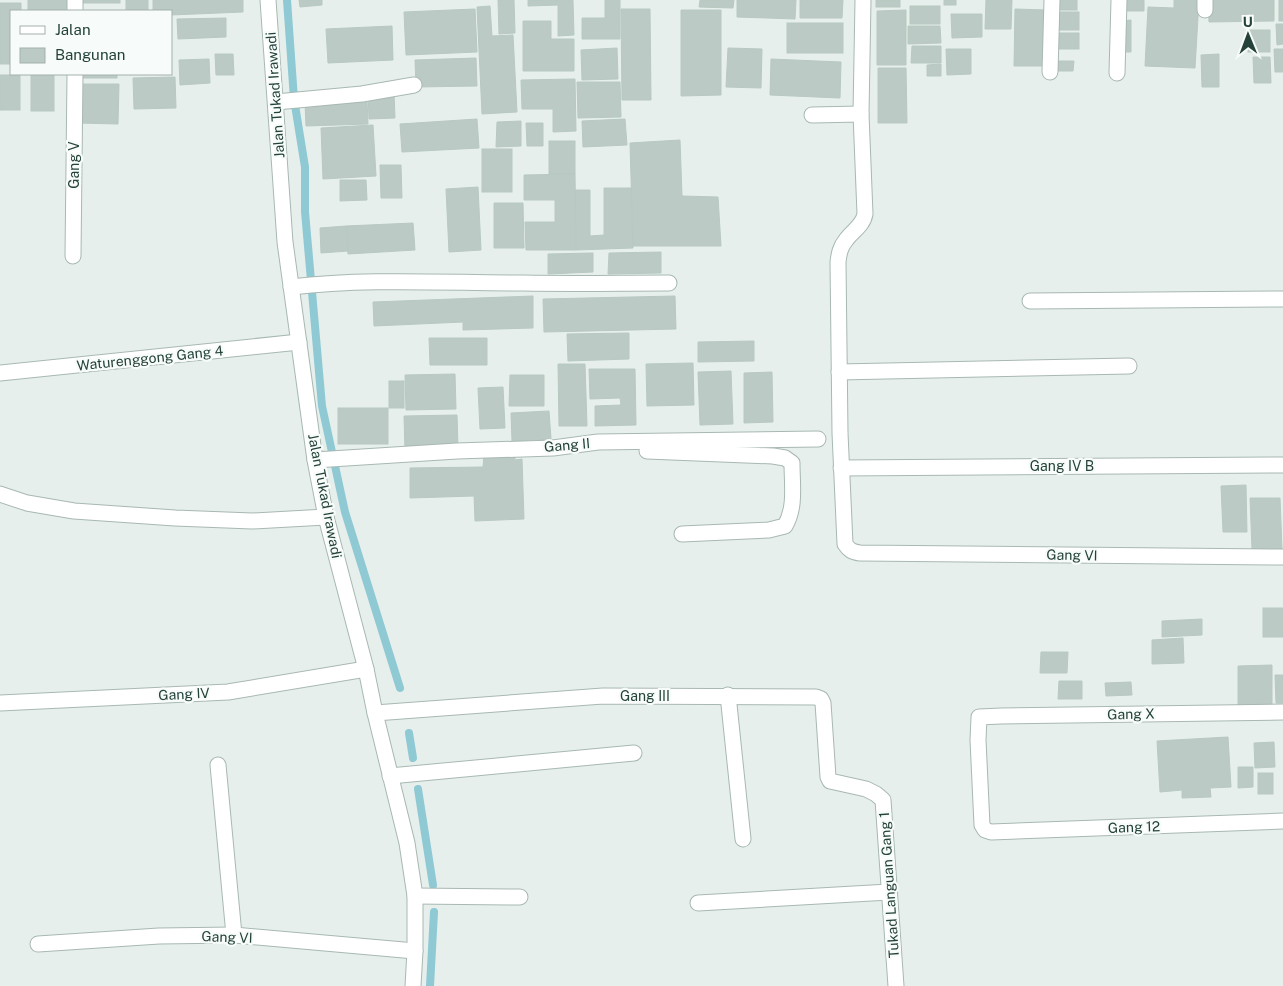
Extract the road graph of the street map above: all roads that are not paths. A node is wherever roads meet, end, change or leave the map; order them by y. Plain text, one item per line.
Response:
1 (268, 0) edge
2 (864, 0) edge
3 (1052, 0) edge
4 (1118, 0) edge
5 (1050, 72) dead end
6 (1117, 73) dead end
7 (75, 75) edge
8 (414, 85) dead end
9 (281, 102) junction
10 (861, 114) junction
11 (812, 115) dead end
12 (74, 256) dead end
13 (669, 283) dead end
14 (298, 286) junction
15 (1283, 299) edge
16 (1030, 302) dead end
17 (299, 342) junction
18 (1130, 366) dead end
19 (839, 372) junction
20 (0, 373) edge
21 (818, 439) dead end
22 (553, 448) junction
23 (317, 459) junction
24 (1283, 464) edge
25 (841, 468) junction
26 (0, 494) edge
27 (326, 518) junction
28 (682, 534) dead end
29 (1283, 557) edge
30 (366, 670) junction
31 (728, 696) junction
32 (0, 703) edge
33 (1283, 712) edge
34 (375, 713) junction
35 (634, 753) dead end
36 (218, 765) dead end
37 (390, 776) junction
38 (841, 784) joint
39 (1283, 821) edge
40 (985, 830) joint
41 (743, 839) dead end
42 (889, 892) junction
43 (415, 896) junction
44 (520, 897) dead end
45 (698, 903) dead end
46 (234, 935) junction
47 (38, 944) dead end
48 (415, 951) junction
49 (413, 986) edge
50 (896, 986) edge

1 - 9 street, Jalan Tukad Irawadi
2 - 10 street
3 - 5 street
4 - 6 street
7 - 12 street, Gang V
8 - 9 street
9 - 14 street, Jalan Tukad Irawadi
10 - 11 street
10 - 19 street
13 - 14 street
14 - 17 street, Jalan Tukad Irawadi
15 - 16 street
17 - 20 street, Waturenggong Gang 4
17 - 23 street, Jalan Tukad Irawadi
18 - 19 street
19 - 25 street
21 - 22 street, Gang II
22 - 23 street, Gang II
22 - 28 street
23 - 27 street, Jalan Tukad Irawadi
24 - 25 street, Gang IV B
25 - 29 street, Gang VI
26 - 27 street
27 - 30 street, Jalan Tukad Irawadi
30 - 32 street, Gang IV
30 - 34 street, Jalan Tukad Irawadi
31 - 34 street, Gang III
31 - 38 street, Gang III
31 - 41 street
33 - 40 street, Gang X
34 - 37 street, Jalan Tukad Irawadi
35 - 37 street
36 - 46 street
37 - 43 street, Jalan Tukad Irawadi
38 - 42 street, Tukad Languan Gang 1
39 - 40 street, Gang 12
42 - 45 street
42 - 50 street, Tukad Languan Gang 1
43 - 44 street
43 - 48 street, Jalan Tukad Irawadi
46 - 47 street, Gang VI
46 - 48 street, Gang VI
48 - 49 street, Jalan Tukad Irawadi

